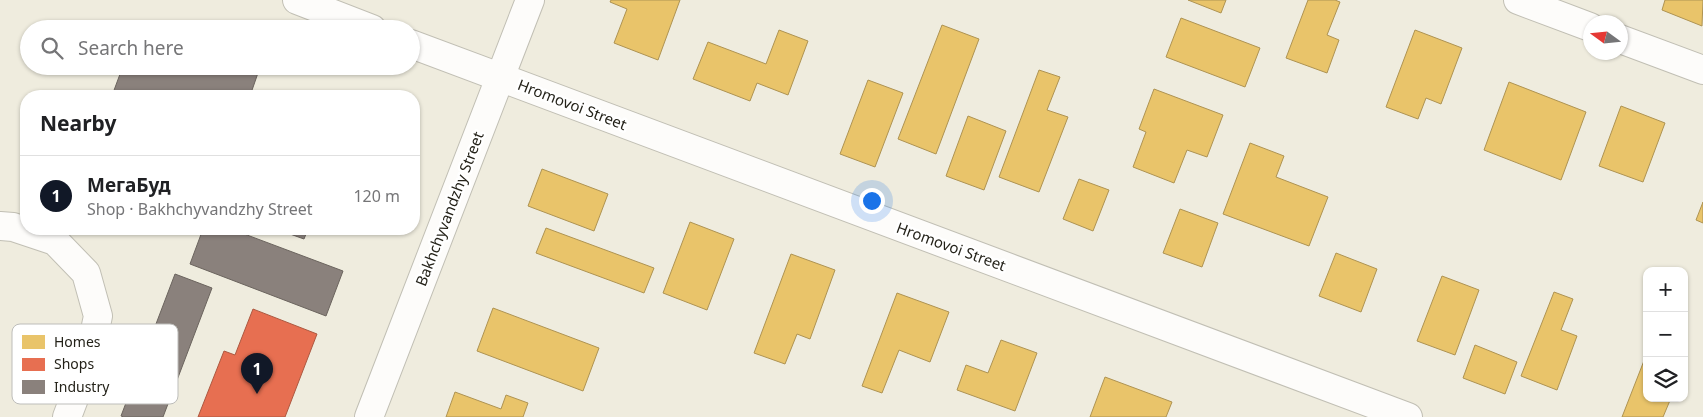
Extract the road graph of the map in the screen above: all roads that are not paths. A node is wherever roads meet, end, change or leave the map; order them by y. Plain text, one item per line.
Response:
1 (297, 0) edge
2 (530, 0) edge
3 (1518, 0) edge
4 (349, 20) edge
5 (1583, 24) edge
6 (1628, 42) edge
7 (420, 47) edge
8 (1703, 70) edge
9 (500, 78) junction
10 (0, 226) edge
11 (20, 229) edge
12 (37, 235) edge
13 (96, 324) edge
14 (72, 404) edge
15 (67, 417) edge
16 (369, 417) edge
17 (1408, 417) edge

1 - 4 street
2 - 9 street, Bakhchyvandzhy Street
3 - 5 street
6 - 8 street
7 - 9 street, Hromovoi Street
9 - 16 street, Bakhchyvandzhy Street
9 - 17 street, Hromovoi Street
10 - 11 street
12 - 13 street
14 - 15 street

